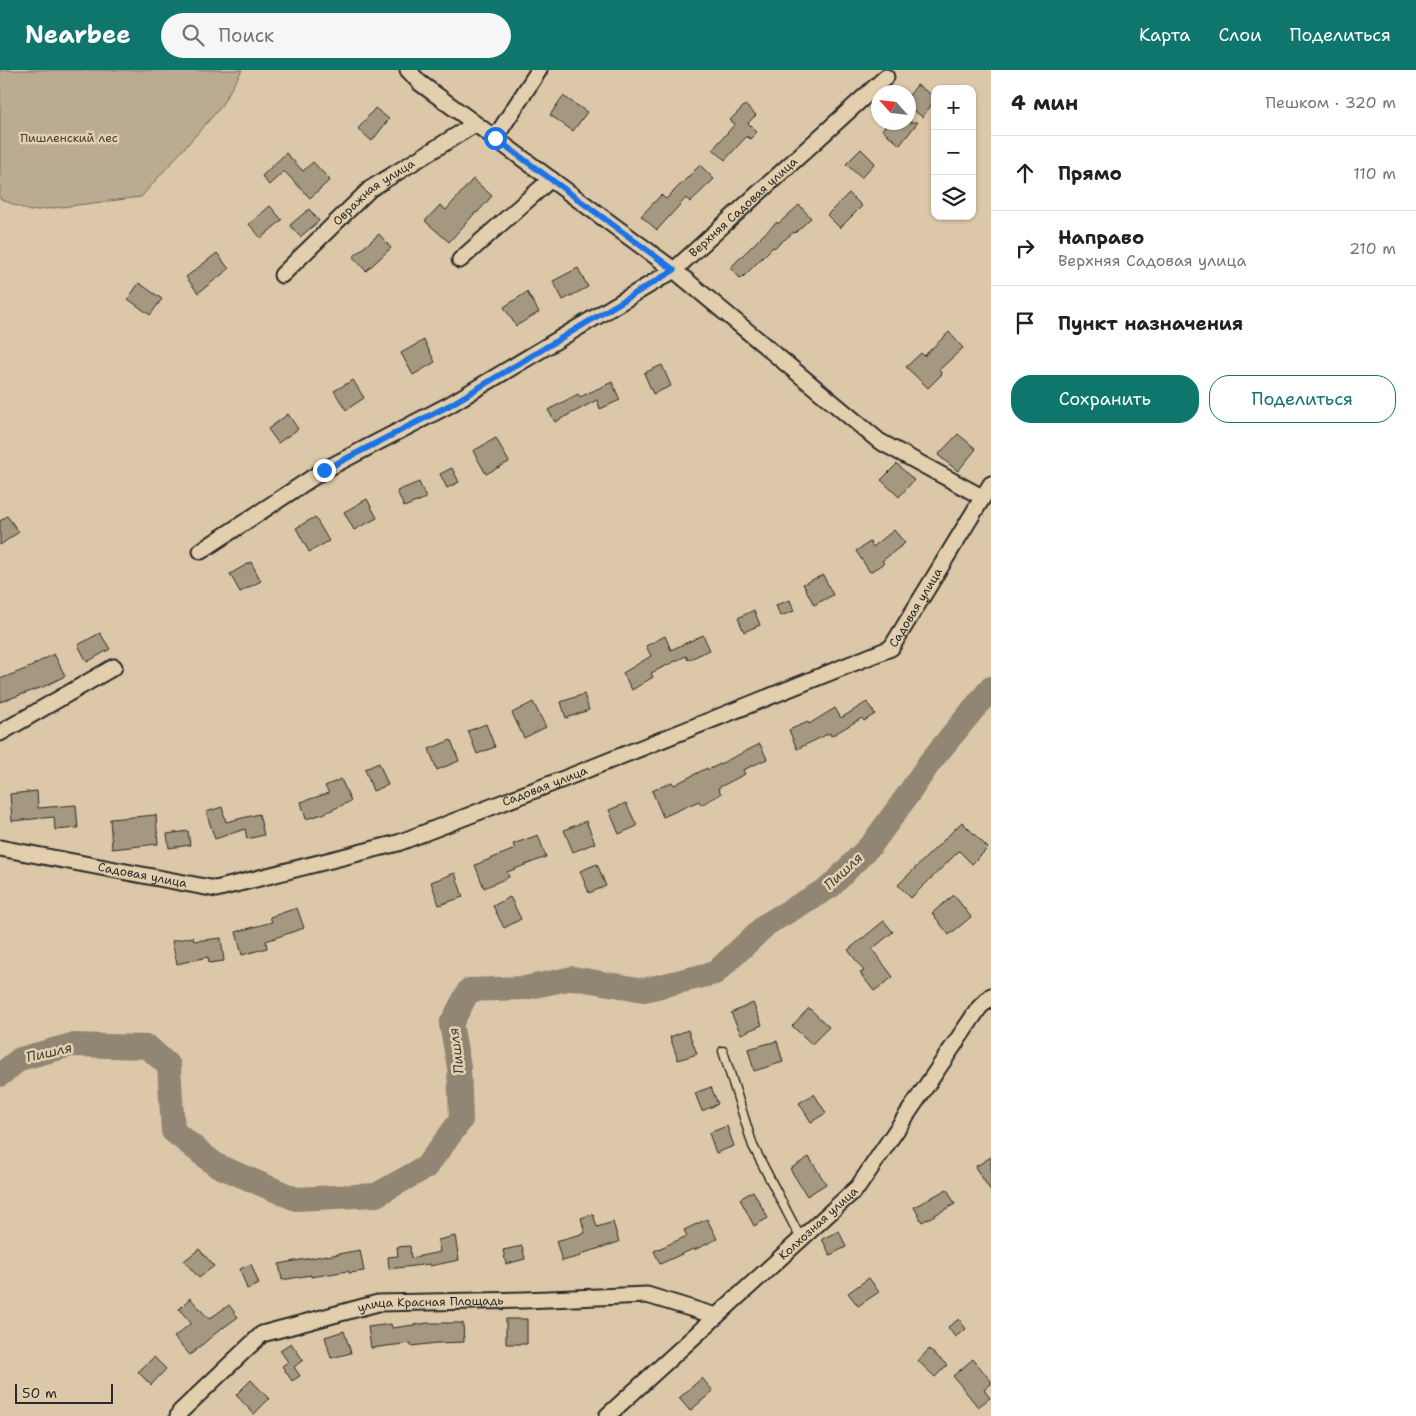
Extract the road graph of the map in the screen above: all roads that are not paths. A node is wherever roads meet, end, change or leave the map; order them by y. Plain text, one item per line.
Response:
1 (408, 70) edge
2 (539, 70) edge
3 (886, 77) dead end
4 (475, 124) junction
5 (495, 138) junction
6 (551, 180) junction
7 (460, 260) dead end
8 (674, 270) junction
9 (282, 275) dead end
10 (991, 484) edge
11 (982, 497) junction
12 (201, 552) dead end
13 (114, 668) dead end
14 (0, 733) edge
15 (0, 848) edge
16 (991, 996) edge
17 (723, 1050) dead end
18 (801, 1239) junction
19 (716, 1316) junction
20 (178, 1416) edge
21 (607, 1416) edge

1 - 4 street
2 - 5 street
3 - 8 street, Верхняя Садовая улица
4 - 5 street
4 - 9 street, Овражная улица
5 - 6 street
6 - 7 street
6 - 8 street
8 - 11 street
8 - 12 street, Верхняя Садовая улица
10 - 11 street, Садовая улица
11 - 15 street, Садовая улица
13 - 14 street
16 - 18 street, Колхозная улица
17 - 18 lane
18 - 19 street, Колхозная улица
19 - 20 street, улица Красная Площадь
19 - 21 street, Колхозная улица

